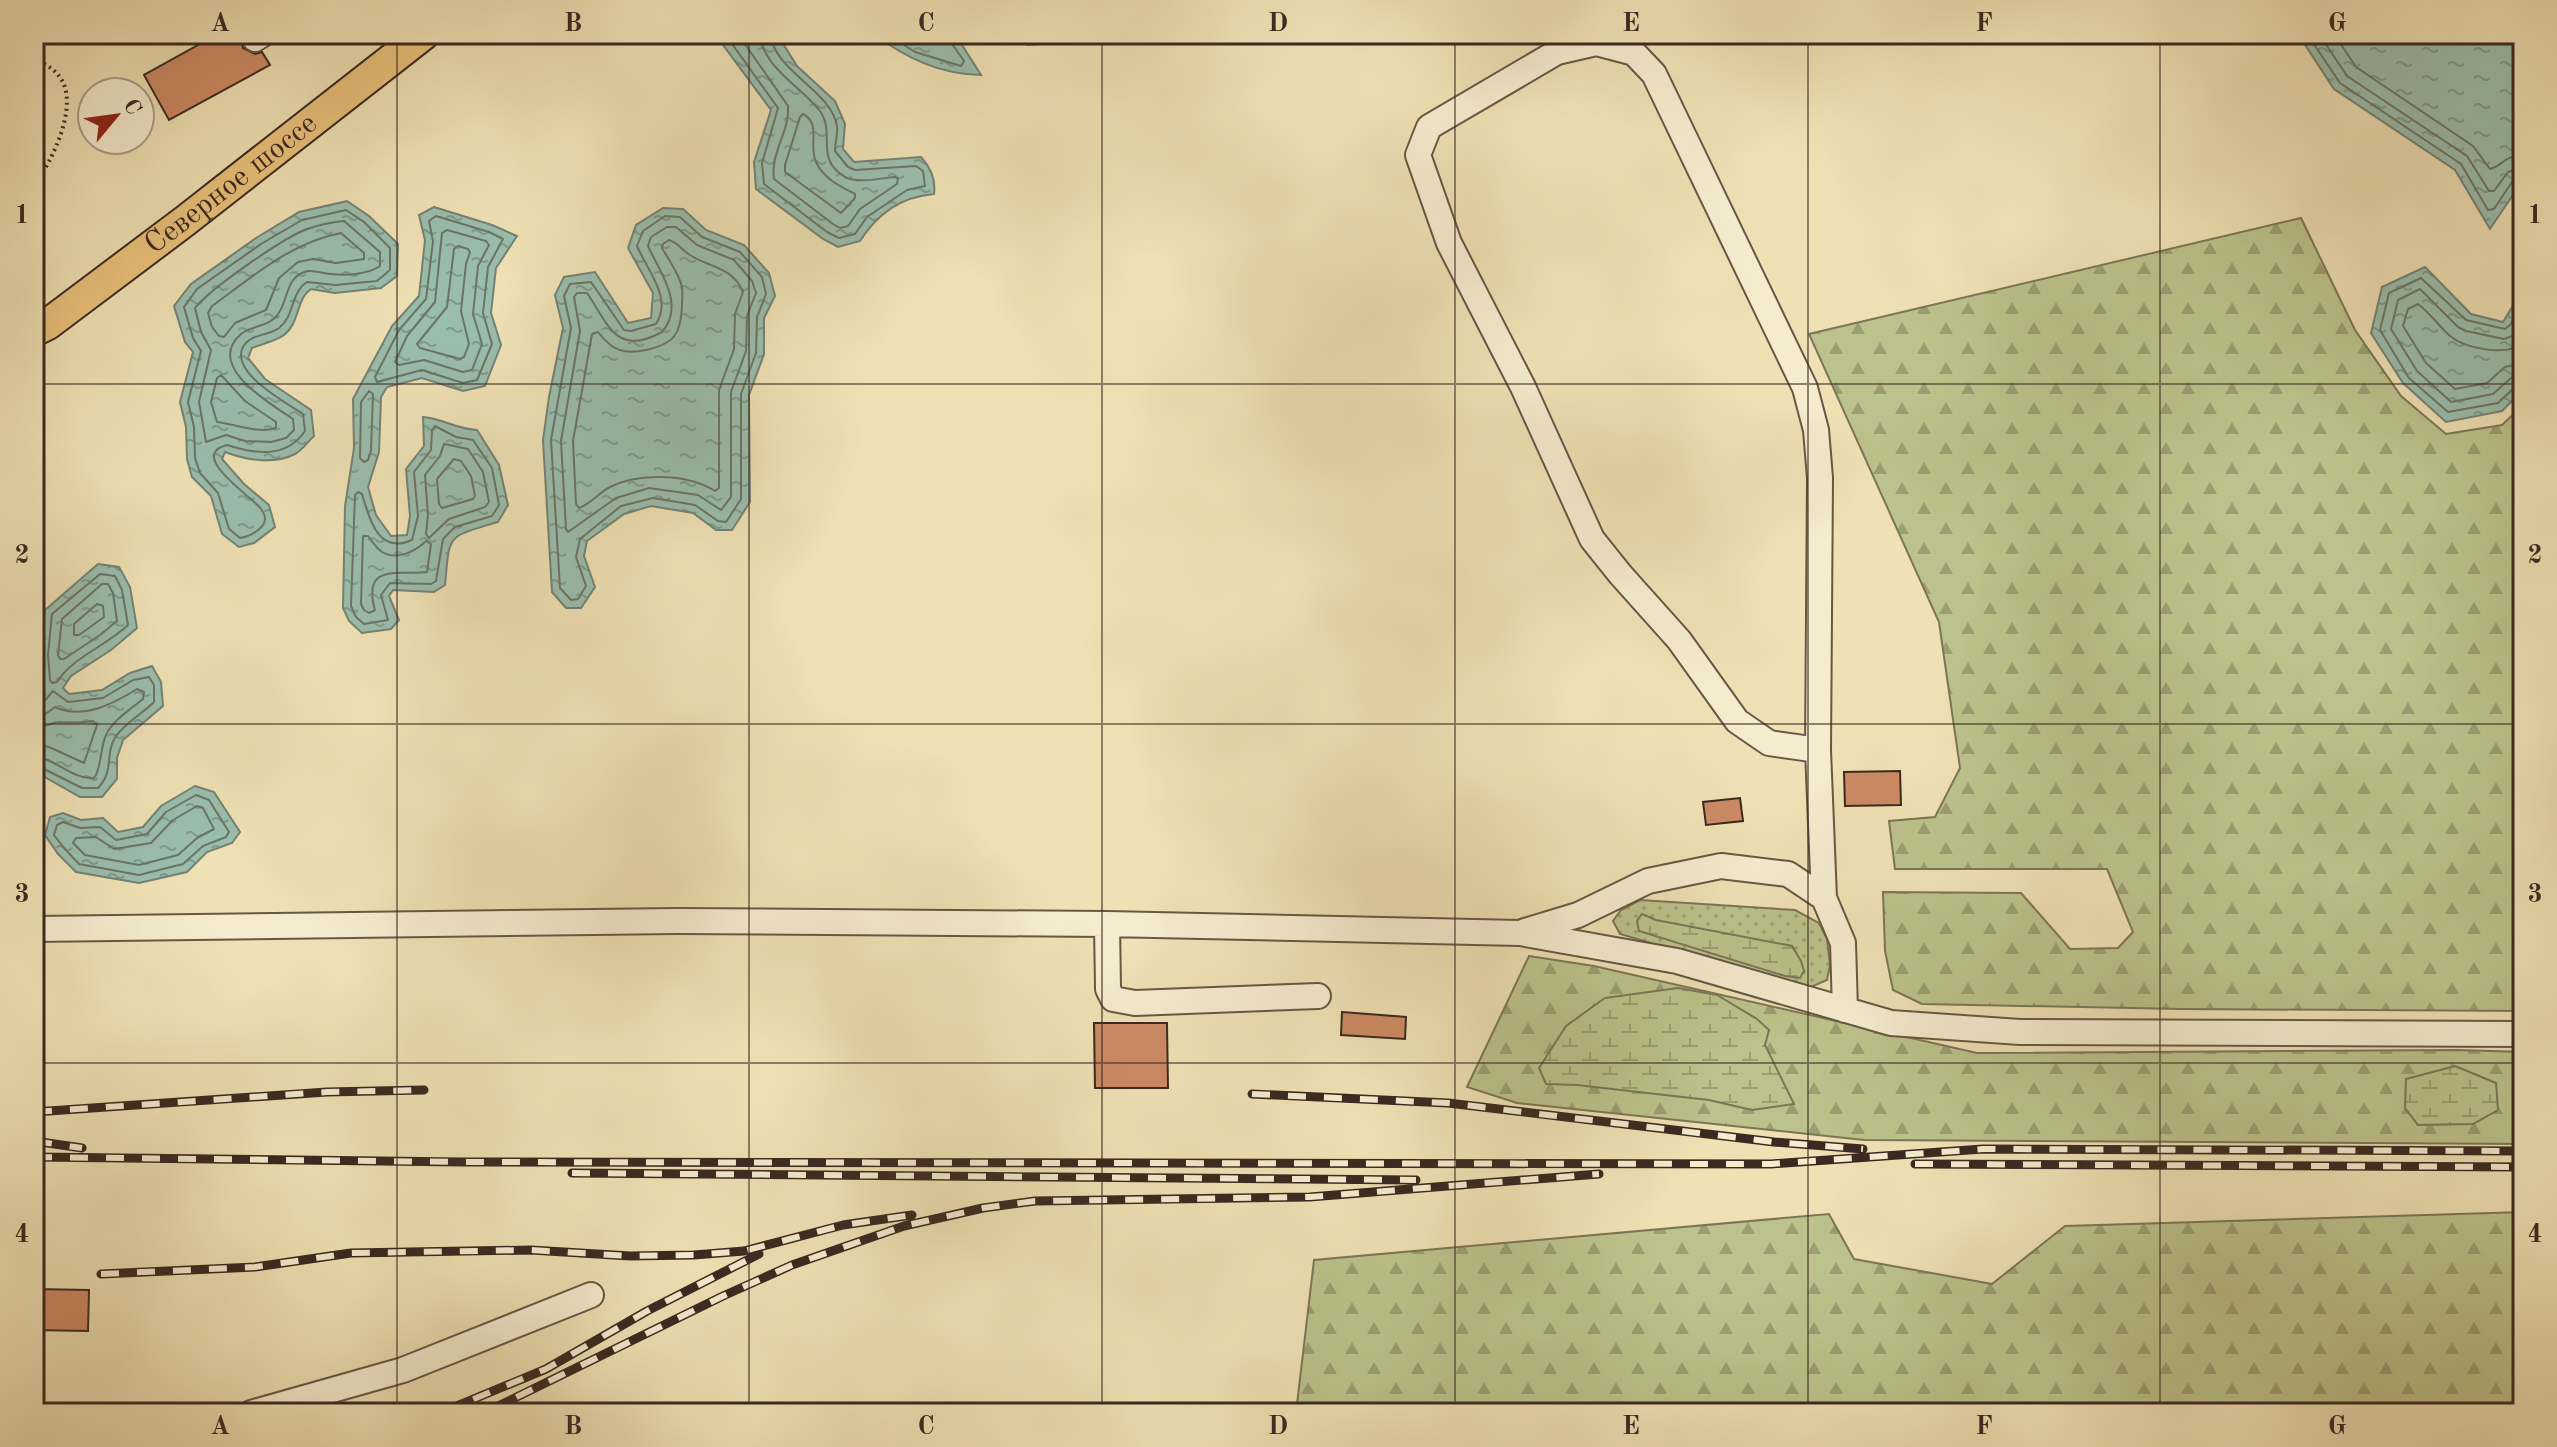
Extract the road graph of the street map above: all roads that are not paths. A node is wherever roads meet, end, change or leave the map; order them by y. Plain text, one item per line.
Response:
1 (415, 37) edge
2 (34, 331) edge
3 (1818, 750) junction
4 (1824, 898) junction
5 (1107, 924) junction
6 (34, 929) edge
7 (1520, 933) junction
8 (1318, 996) dead end
9 (1845, 1010) junction
10 (2523, 1034) edge
11 (591, 1295) dead end
12 (251, 1413) edge

1 - 2 main road, Северное шоссе
3 - 3 street
3 - 4 street
4 - 7 street
4 - 9 street
5 - 6 street
5 - 7 street
5 - 8 street
7 - 9 street
9 - 10 street
11 - 12 street

